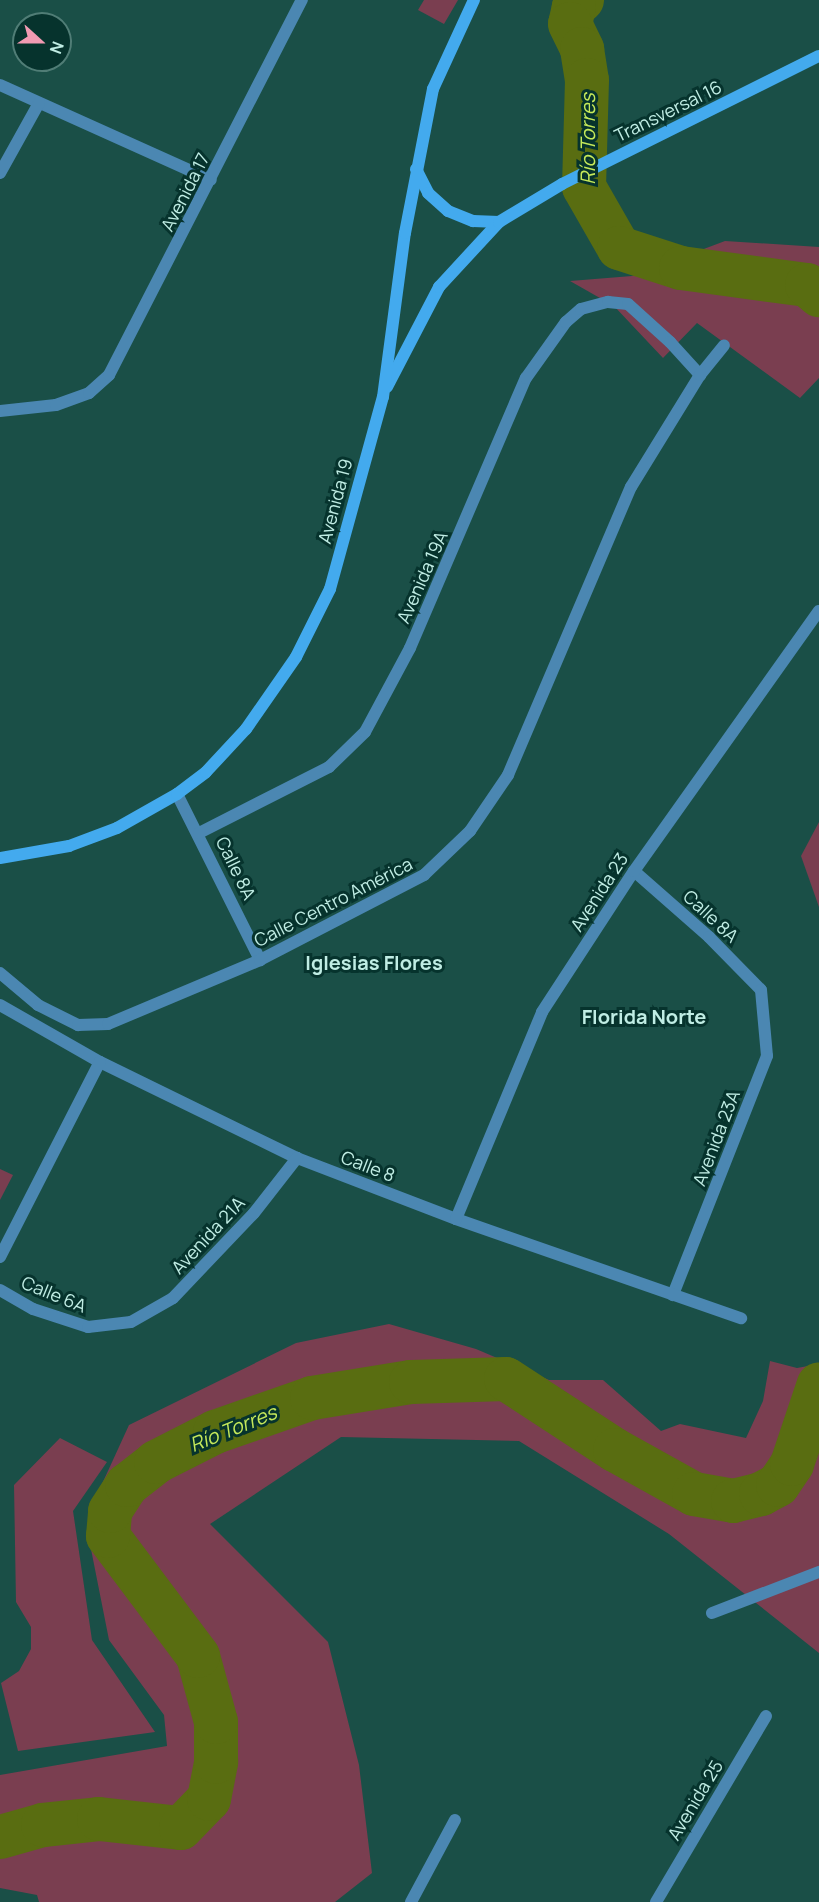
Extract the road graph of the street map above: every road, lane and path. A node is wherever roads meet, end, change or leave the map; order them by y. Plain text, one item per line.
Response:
1 (302, 0) edge
2 (474, 0) edge
3 (819, 56) edge
4 (0, 85) edge
5 (39, 103) junction
6 (416, 169) junction
7 (0, 173) edge
8 (211, 180) junction
9 (499, 222) junction
10 (724, 345) dead end
11 (700, 375) junction
12 (383, 397) junction
13 (0, 411) edge
14 (819, 611) edge
15 (177, 794) junction
16 (199, 833) junction
17 (0, 858) edge
18 (634, 871) junction
19 (261, 960) junction
20 (0, 973) edge
21 (761, 990) joint
22 (0, 1005) edge
23 (100, 1062) junction
24 (297, 1158) junction
25 (456, 1219) junction
26 (0, 1257) edge
27 (0, 1290) edge
28 (673, 1296) junction
29 (741, 1318) dead end
30 (131, 1322) joint
31 (819, 1572) edge
32 (712, 1612) dead end
33 (766, 1716) dead end
34 (455, 1820) dead end
35 (411, 1902) edge
36 (656, 1902) edge

1 - 8 street, Avenida 17
2 - 6 main road, Avenida 19
3 - 9 main road, Transversal 16
4 - 5 street
5 - 7 street
5 - 8 street
6 - 9 main road
6 - 12 main road, Avenida 19
8 - 13 street, Avenida 17
9 - 12 main road, Transversal 16
10 - 11 street, Calle Centro América
11 - 16 street, Avenida 19A
11 - 19 street, Calle Centro América
12 - 15 main road, Avenida 19
14 - 18 street, Avenida 23
15 - 16 street, Calle 8A
15 - 17 main road, Avenida 19
16 - 19 street, Calle 8A
18 - 21 street, Calle 8A
18 - 25 street, Avenida 23
19 - 20 street, Calle Centro América
21 - 28 street, Avenida 23A
22 - 23 street, Calle 8
23 - 24 street, Calle 8
23 - 26 street
24 - 25 street, Calle 8
24 - 30 street, Avenida 21A
25 - 28 street, Calle 8
27 - 30 street, Calle 6A
28 - 29 street, Calle 8
31 - 32 street
33 - 36 street, Avenida 25
34 - 35 street

